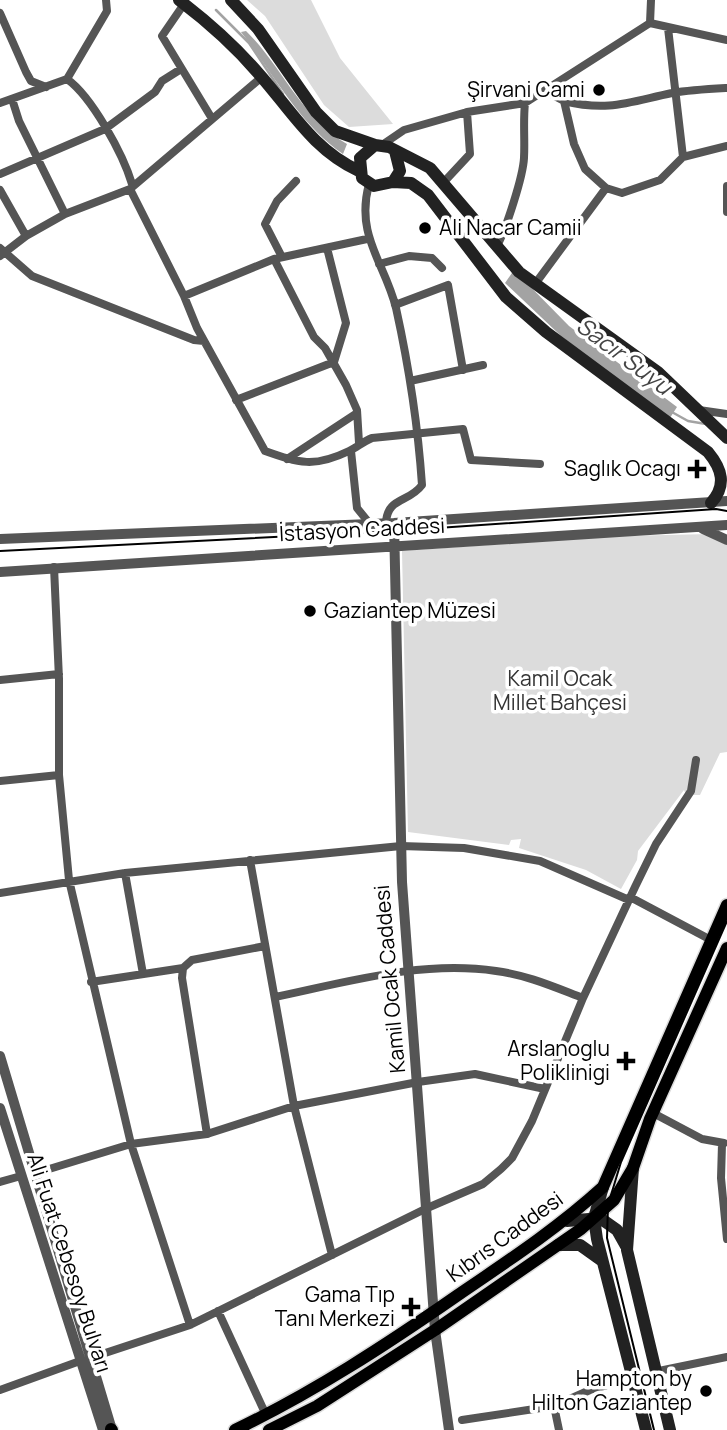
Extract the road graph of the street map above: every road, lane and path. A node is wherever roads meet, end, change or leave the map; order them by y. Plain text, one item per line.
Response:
1 (106, 0) edge
2 (116, 0) edge
3 (231, 0) edge
4 (651, 0) edge
5 (181, 2) edge
6 (107, 11) junction
7 (0, 13) edge
8 (650, 23) junction
9 (668, 28) junction
10 (727, 40) edge
11 (181, 69) junction
12 (262, 77) junction
13 (67, 79) junction
14 (46, 87) junction
15 (727, 88) edge
16 (545, 91) junction
17 (674, 93) junction
18 (12, 99) junction
19 (564, 101) junction
20 (0, 102) edge
21 (525, 103) junction
22 (467, 112) junction
23 (211, 117) junction
24 (105, 129) junction
25 (379, 145) junction
26 (727, 146) edge
27 (395, 151) junction
28 (682, 157) junction
29 (37, 160) junction
30 (359, 171) junction
31 (0, 174) edge
32 (296, 181) dead end
33 (393, 183) junction
34 (443, 183) junction
35 (369, 184) junction
36 (131, 186) junction
37 (727, 186) edge
38 (606, 188) junction
39 (0, 190) edge
40 (727, 212) edge
41 (65, 214) junction
42 (26, 236) junction
43 (367, 239) junction
44 (497, 246) junction
45 (327, 248) junction
46 (1, 253) edge
47 (278, 258) junction
48 (379, 264) junction
49 (442, 268) dead end
50 (535, 284) junction
51 (184, 296) junction
52 (395, 305) junction
53 (204, 341) junction
54 (334, 362) junction
55 (483, 365) dead end
56 (463, 370) junction
57 (410, 381) junction
58 (236, 400) junction
59 (697, 410) junction
60 (357, 413) junction
61 (727, 414) edge
62 (418, 433) junction
63 (727, 438) edge
64 (359, 443) junction
65 (351, 451) junction
66 (287, 459) junction
67 (540, 464) dead end
68 (724, 476) edge
69 (727, 501) edge
70 (711, 503) junction
71 (390, 523) junction
72 (370, 524) junction
73 (727, 525) edge
74 (701, 528) junction
75 (0, 539) edge
76 (727, 540) edge
77 (395, 548) junction
78 (54, 567) junction
79 (0, 572) edge
80 (59, 674) junction
81 (0, 680) edge
82 (696, 760) dead end
83 (59, 775) junction
84 (0, 781) edge
85 (401, 846) junction
86 (250, 860) junction
87 (125, 873) junction
88 (69, 880) junction
89 (0, 893) edge
90 (629, 899) junction
91 (727, 905) edge
92 (711, 940) junction
93 (265, 946) junction
94 (727, 948) edge
95 (183, 968) junction
96 (409, 970) junction
97 (143, 974) junction
98 (90, 982) junction
99 (275, 998) junction
100 (583, 998) junction
101 (0, 1056) edge
102 (418, 1082) junction
103 (545, 1088) junction
104 (294, 1106) junction
105 (0, 1108) edge
106 (653, 1113) junction
107 (208, 1134) junction
108 (724, 1143) edge
109 (131, 1144) junction
110 (632, 1168) junction
111 (36, 1173) junction
112 (21, 1177) junction
113 (724, 1178) edge
114 (0, 1182) edge
115 (603, 1187) junction
116 (425, 1209) junction
117 (594, 1218) junction
118 (566, 1221) junction
119 (726, 1226) edge
120 (727, 1238) edge
121 (558, 1245) junction
122 (626, 1250) junction
123 (332, 1255) junction
124 (601, 1261) junction
125 (218, 1311) junction
126 (434, 1314) junction
127 (190, 1325) junction
128 (435, 1330) junction
129 (727, 1357) edge
130 (85, 1360) junction
131 (654, 1372) junction
132 (632, 1378) junction
133 (0, 1390) edge
134 (554, 1406) junction
135 (266, 1415) junction
136 (462, 1420) dead end
137 (103, 1430) edge
138 (112, 1430) edge
139 (235, 1430) edge
140 (269, 1430) edge
141 (449, 1430) edge
142 (559, 1430) edge
143 (646, 1430) edge
144 (670, 1430) edge

1 - 6 street
2 - 6 street
3 - 25 main road
4 - 8 street
5 - 11 street
5 - 12 main road
6 - 13 street
7 - 14 street
8 - 9 street
8 - 16 street
9 - 10 street
9 - 17 street
11 - 23 street
11 - 24 street
12 - 23 street
12 - 30 main road
13 - 14 street
13 - 24 street
14 - 18 street
15 - 17 street
16 - 19 street
16 - 21 street
17 - 19 street
17 - 28 street
18 - 20 street
18 - 29 street
19 - 38 street
21 - 22 street
21 - 44 street
22 - 25 street
22 - 34 street
23 - 36 street
24 - 29 street
24 - 36 street
25 - 27 main road
25 - 30 main road
26 - 28 street
27 - 33 main road
27 - 34 main road
28 - 38 street
29 - 31 street
29 - 41 street
30 - 35 main road
32 - 47 street
33 - 35 main road
33 - 68 main road
34 - 44 main road
35 - 43 street
36 - 41 street
36 - 51 street
37 - 40 street
38 - 50 street
39 - 42 street
41 - 42 street
42 - 46 street
43 - 45 street
43 - 48 street
44 - 50 main road
45 - 47 street
45 - 54 street
46 - 53 street
47 - 51 street
47 - 54 street
48 - 49 street
48 - 52 street
50 - 59 main road
51 - 53 street
52 - 56 street
52 - 57 street
53 - 58 street
54 - 58 street
54 - 60 street
55 - 56 street
56 - 57 street
57 - 62 street
58 - 66 street
59 - 61 street
59 - 63 main road
60 - 64 street
60 - 66 street
62 - 64 street
62 - 67 street
62 - 71 street
64 - 65 street
65 - 66 street
65 - 72 street
68 - 70 main road
69 - 70 street, İstasyon Caddesi
70 - 71 street, İstasyon Caddesi
71 - 72 street, İstasyon Caddesi
71 - 77 street, Kamil Ocak Caddesi
72 - 75 street, İstasyon Caddesi
73 - 74 street, İstasyon Caddesi
74 - 76 street
74 - 77 street, İstasyon Caddesi
77 - 78 street, İstasyon Caddesi
77 - 85 street, Kamil Ocak Caddesi
78 - 79 street, İstasyon Caddesi
78 - 80 street
80 - 81 street
80 - 83 street
82 - 90 street
83 - 84 street
83 - 88 street
85 - 86 street
85 - 90 street
85 - 96 street, Kamil Ocak Caddesi
86 - 87 street
86 - 93 street
87 - 88 street
87 - 97 street
88 - 89 street
88 - 98 street
90 - 92 street
90 - 100 street
91 - 92 main road, Kıbrıs Caddesi
92 - 115 main road, Kıbrıs Caddesi
93 - 95 street
93 - 99 street
94 - 106 main road
95 - 97 street
95 - 107 street
96 - 99 street
96 - 100 street
96 - 102 street, Kamil Ocak Caddesi
97 - 98 street
98 - 109 street
99 - 104 street
100 - 103 street
101 - 111 street
102 - 103 street
102 - 104 street
102 - 116 street, Kamil Ocak Caddesi
103 - 116 street
104 - 107 street
104 - 123 street
105 - 112 street, Ali Fuat Cebesoy Bulvarı
106 - 108 street
106 - 110 main road
107 - 109 street
108 - 113 street
109 - 111 street
109 - 127 street
110 - 117 main road
110 - 122 main road
111 - 130 street
112 - 114 street
112 - 130 street, Ali Fuat Cebesoy Bulvarı
113 - 119 street
115 - 117 main road
115 - 118 main road, Kıbrıs Caddesi
116 - 123 street
116 - 126 street, Kamil Ocak Caddesi
117 - 118 main road
117 - 121 main road
117 - 122 main road
117 - 124 main road
118 - 126 main road, Kıbrıs Caddesi
119 - 120 street
121 - 124 main road
121 - 128 main road
122 - 131 main road
123 - 125 street
124 - 132 main road
125 - 127 street
125 - 135 street
126 - 128 street, Kamil Ocak Caddesi
126 - 135 main road, Kıbrıs Caddesi
127 - 130 street
128 - 140 main road
128 - 141 street, Kamil Ocak Caddesi
129 - 131 street
130 - 133 street
130 - 137 street, Ali Fuat Cebesoy Bulvarı
130 - 138 street
131 - 144 main road
132 - 134 street
132 - 143 main road
134 - 136 street
134 - 142 street
135 - 139 main road, Kıbrıs Caddesi

